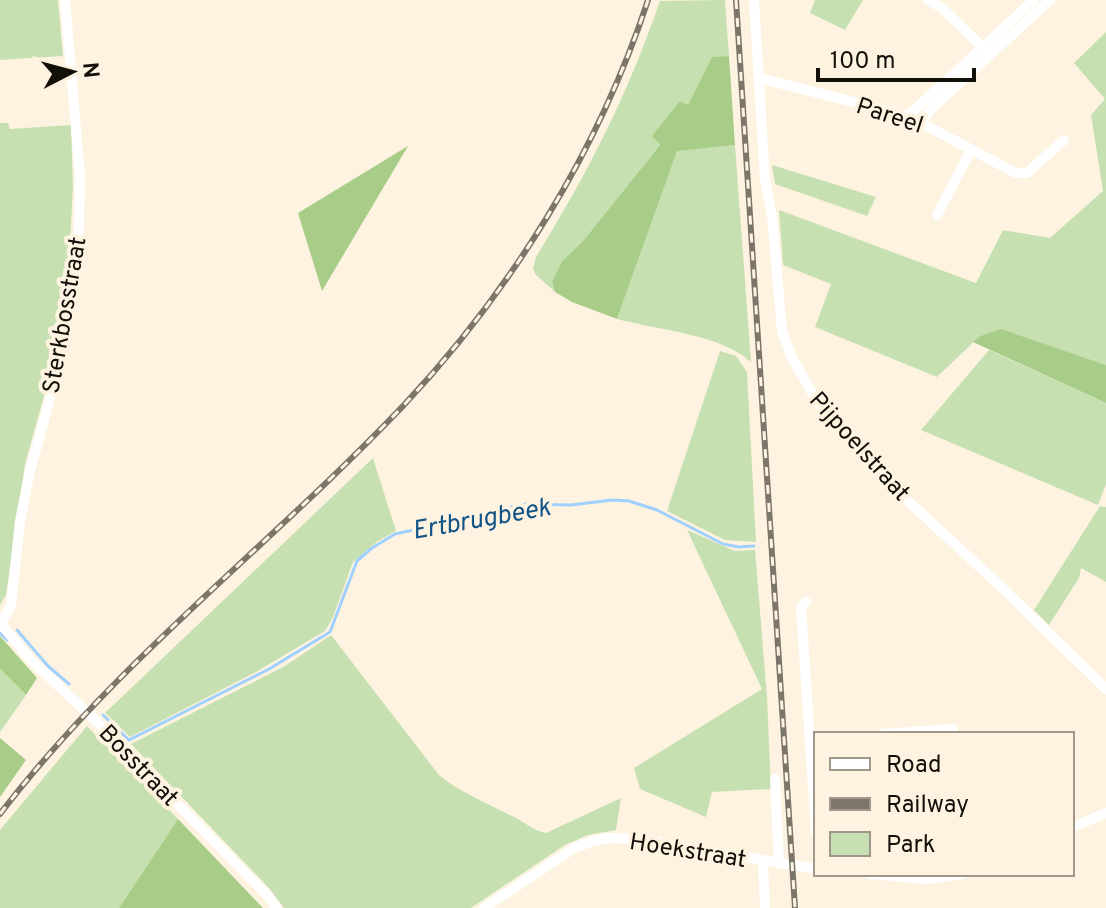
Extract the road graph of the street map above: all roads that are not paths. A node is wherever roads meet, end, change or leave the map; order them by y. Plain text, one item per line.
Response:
1 (65, 0) edge
2 (754, 0) edge
3 (928, 0) edge
4 (1034, 0) edge
5 (1050, 0) edge
6 (981, 46) junction
7 (990, 56) junction
8 (759, 78) junction
9 (908, 116) junction
10 (921, 122) junction
11 (1064, 140) dead end
12 (971, 150) junction
13 (937, 215) dead end
14 (806, 602) dead end
15 (0, 623) edge
16 (1106, 689) edge
17 (953, 729) dead end
18 (910, 732) edge
19 (812, 739) edge
20 (775, 779) dead end
21 (814, 786) edge
22 (1106, 813) edge
23 (1074, 826) edge
24 (763, 861) junction
25 (779, 864) junction
26 (814, 869) edge
27 (892, 876) edge
28 (949, 876) edge
29 (276, 908) edge
30 (484, 908) edge
31 (765, 908) edge

1 - 15 street, Sterkbosstraat
2 - 8 street, Pijpoelstraat
3 - 6 street
4 - 6 street
5 - 7 street
6 - 7 street
6 - 9 street
7 - 10 street
8 - 9 street, Pareel
8 - 16 street, Pijpoelstraat
9 - 10 street, Pareel
10 - 12 street, Pareel
11 - 12 street, Pareel
12 - 13 street
14 - 19 street
15 - 29 street, Bosstraat
17 - 18 street
19 - 21 street
20 - 25 street
22 - 23 street
24 - 25 street, Hoekstraat
24 - 30 street, Hoekstraat
24 - 31 street
25 - 26 street, Hoekstraat
27 - 28 street

